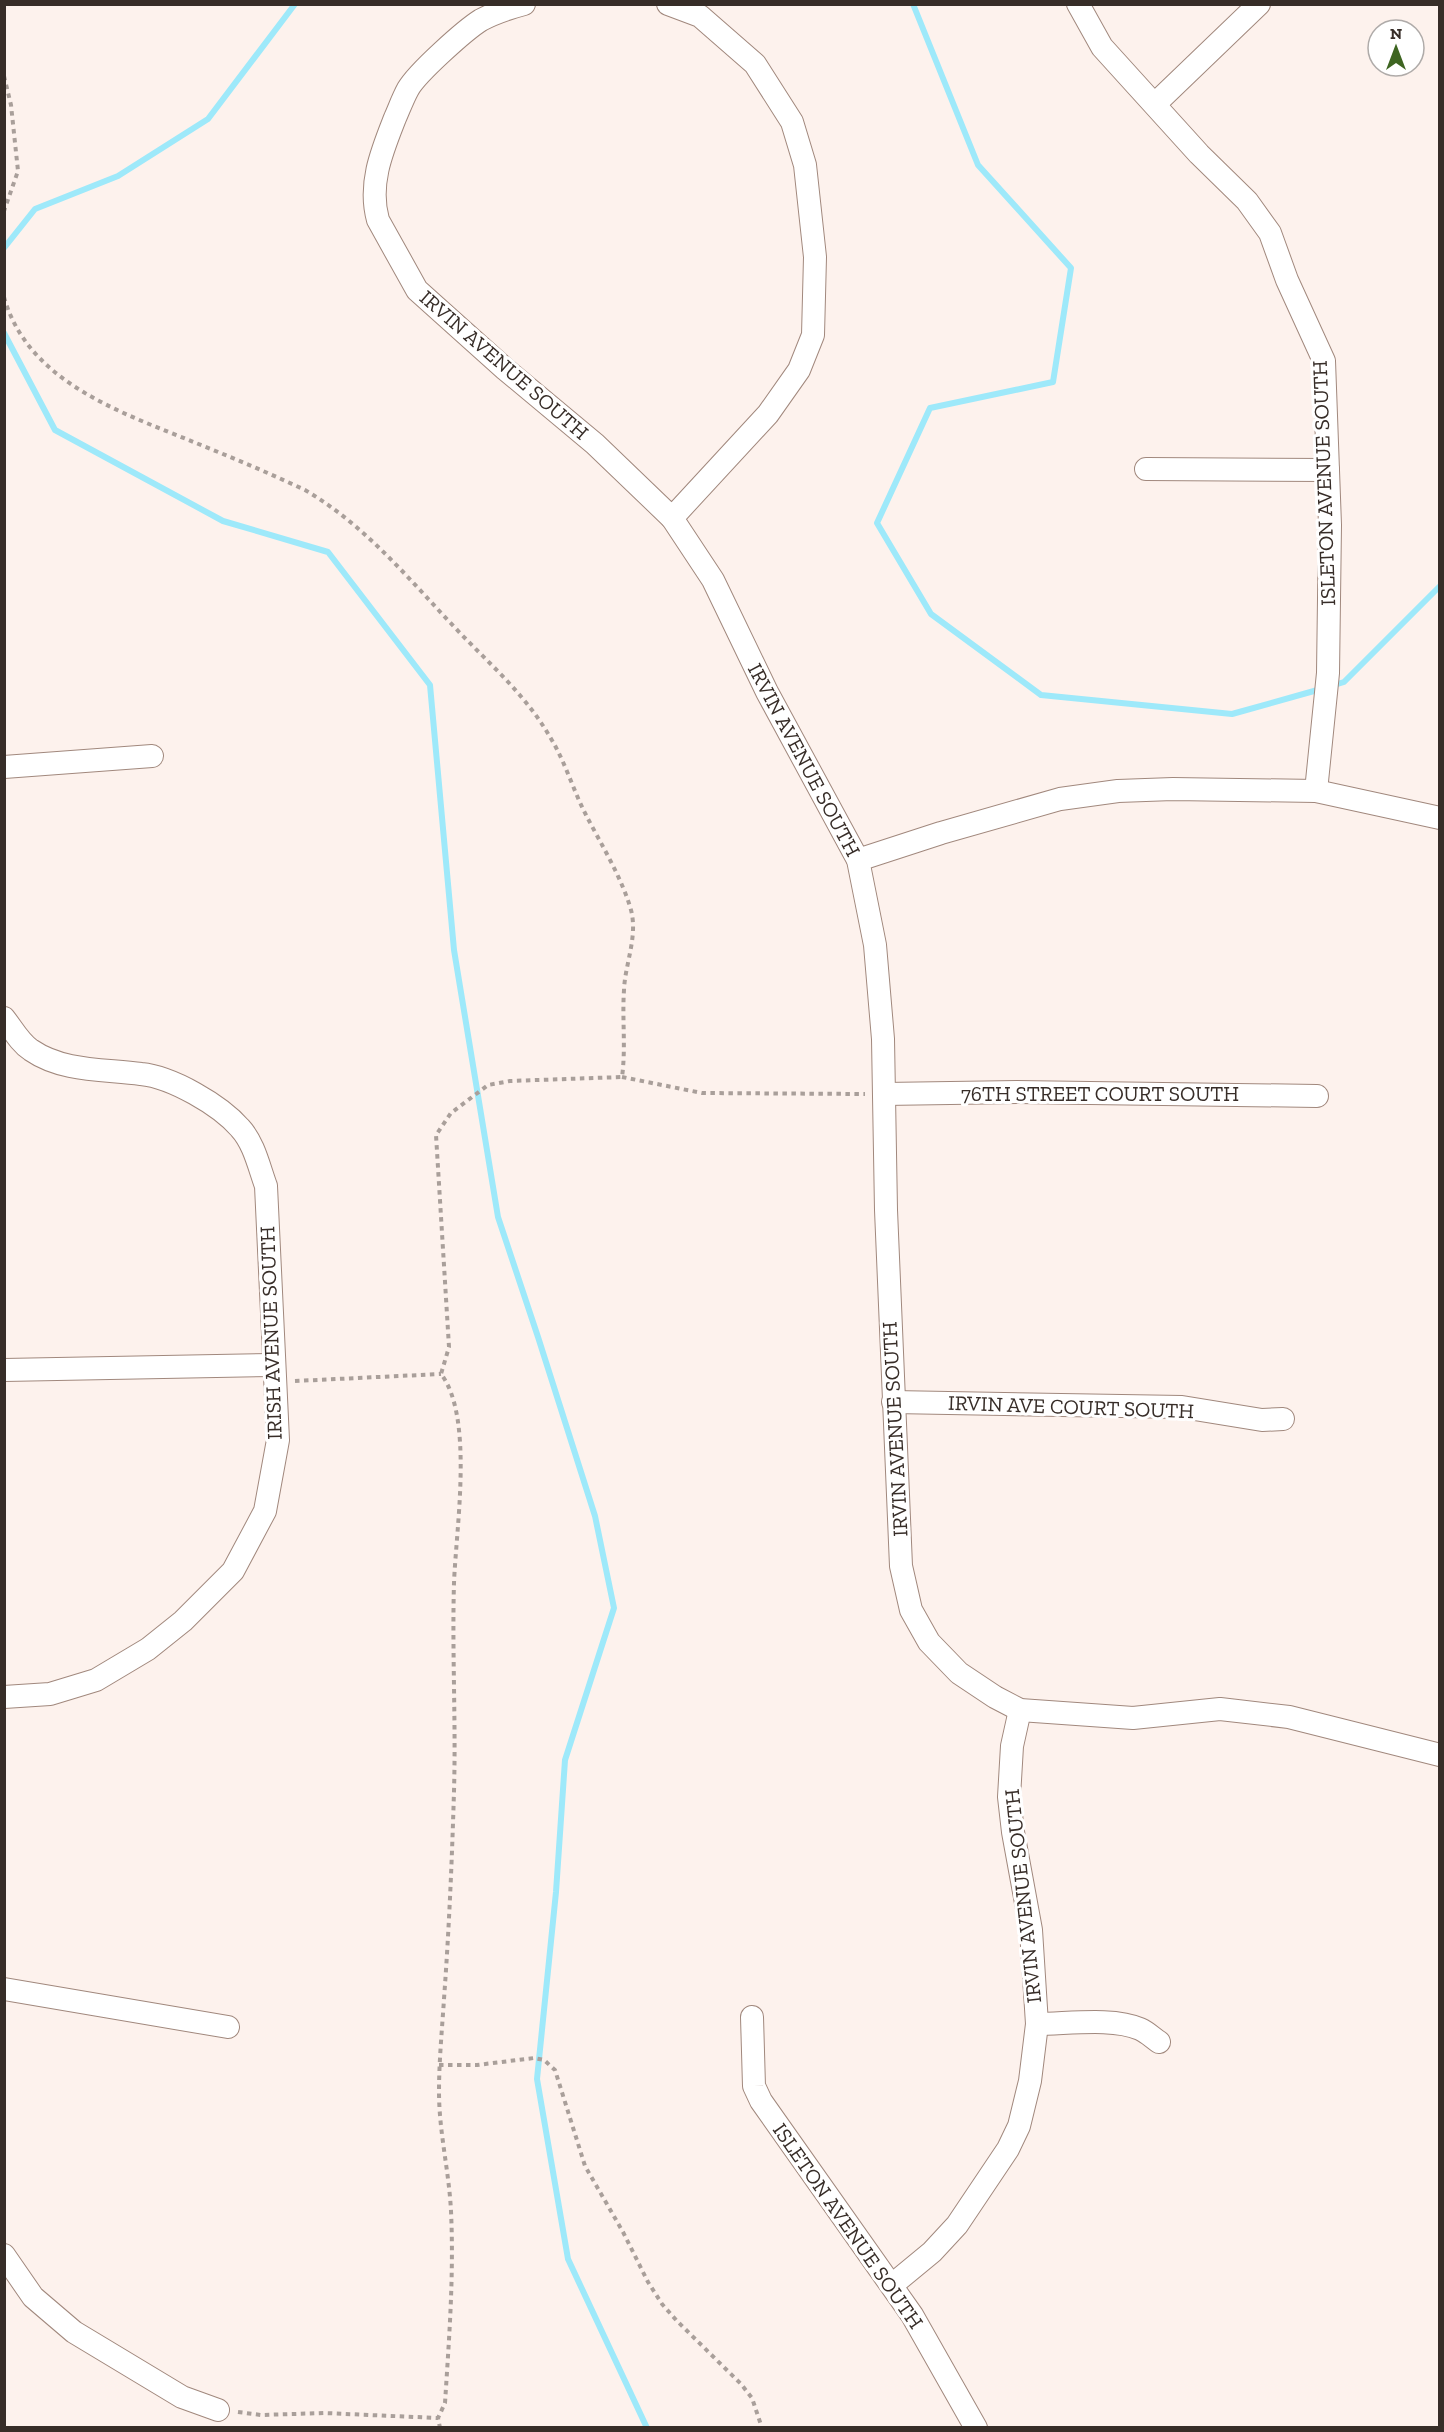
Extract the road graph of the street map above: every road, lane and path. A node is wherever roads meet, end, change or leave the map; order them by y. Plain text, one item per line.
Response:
1 (524, 4) edge
2 (668, 4) edge
3 (1078, 4) edge
4 (1259, 4) edge
5 (4, 76) edge
6 (1155, 104) junction
7 (4, 211) edge
8 (4, 297) edge
9 (1146, 469) dead end
10 (1328, 470) junction
11 (672, 518) junction
12 (152, 756) dead end
13 (4, 767) edge
14 (1316, 791) junction
15 (1440, 818) edge
16 (858, 860) junction
17 (4, 1018) edge
18 (622, 1077) junction
19 (884, 1094) junction
20 (1317, 1095) dead end
21 (4, 1370) edge
22 (274, 1374) junction
23 (441, 1374) junction
24 (893, 1402) junction
25 (1284, 1419) dead end
26 (4, 1697) edge
27 (1020, 1710) junction
28 (1440, 1755) edge
29 (4, 1989) edge
30 (752, 2017) dead end
31 (1037, 2024) junction
32 (228, 2027) dead end
33 (1159, 2042) dead end
34 (439, 2065) junction
35 (4, 2256) edge
36 (892, 2285) junction
37 (218, 2410) joint
38 (438, 2418) junction
39 (440, 2427) edge
40 (762, 2427) edge
41 (976, 2427) edge

1 - 11 street, IRVIN AVENUE SOUTH
2 - 11 street
3 - 6 street, ISLETON AVENUE SOUTH
4 - 6 street
5 - 7 path
6 - 10 street, ISLETON AVENUE SOUTH
8 - 18 path
9 - 10 street
10 - 14 street, ISLETON AVENUE SOUTH
11 - 16 street, IRVIN AVENUE SOUTH
12 - 13 street
14 - 15 street
14 - 16 street
16 - 19 street, IRVIN AVENUE SOUTH
17 - 22 street, IRISH AVENUE SOUTH
18 - 19 path
18 - 23 path
19 - 20 street, 76TH STREET COURT SOUTH
19 - 24 street, IRVIN AVENUE SOUTH
21 - 22 street
22 - 23 path
22 - 26 street, IRISH AVENUE SOUTH
23 - 34 path
24 - 25 street, IRVIN AVE COURT SOUTH
24 - 27 street, IRVIN AVENUE SOUTH
27 - 28 street
27 - 31 street, IRVIN AVENUE SOUTH
29 - 32 street
30 - 36 street, ISLETON AVENUE SOUTH
31 - 33 street
31 - 36 street, IRVIN AVENUE SOUTH
34 - 38 path
34 - 40 path
35 - 37 street
36 - 41 street, ISLETON AVENUE SOUTH
37 - 38 path
38 - 39 path

